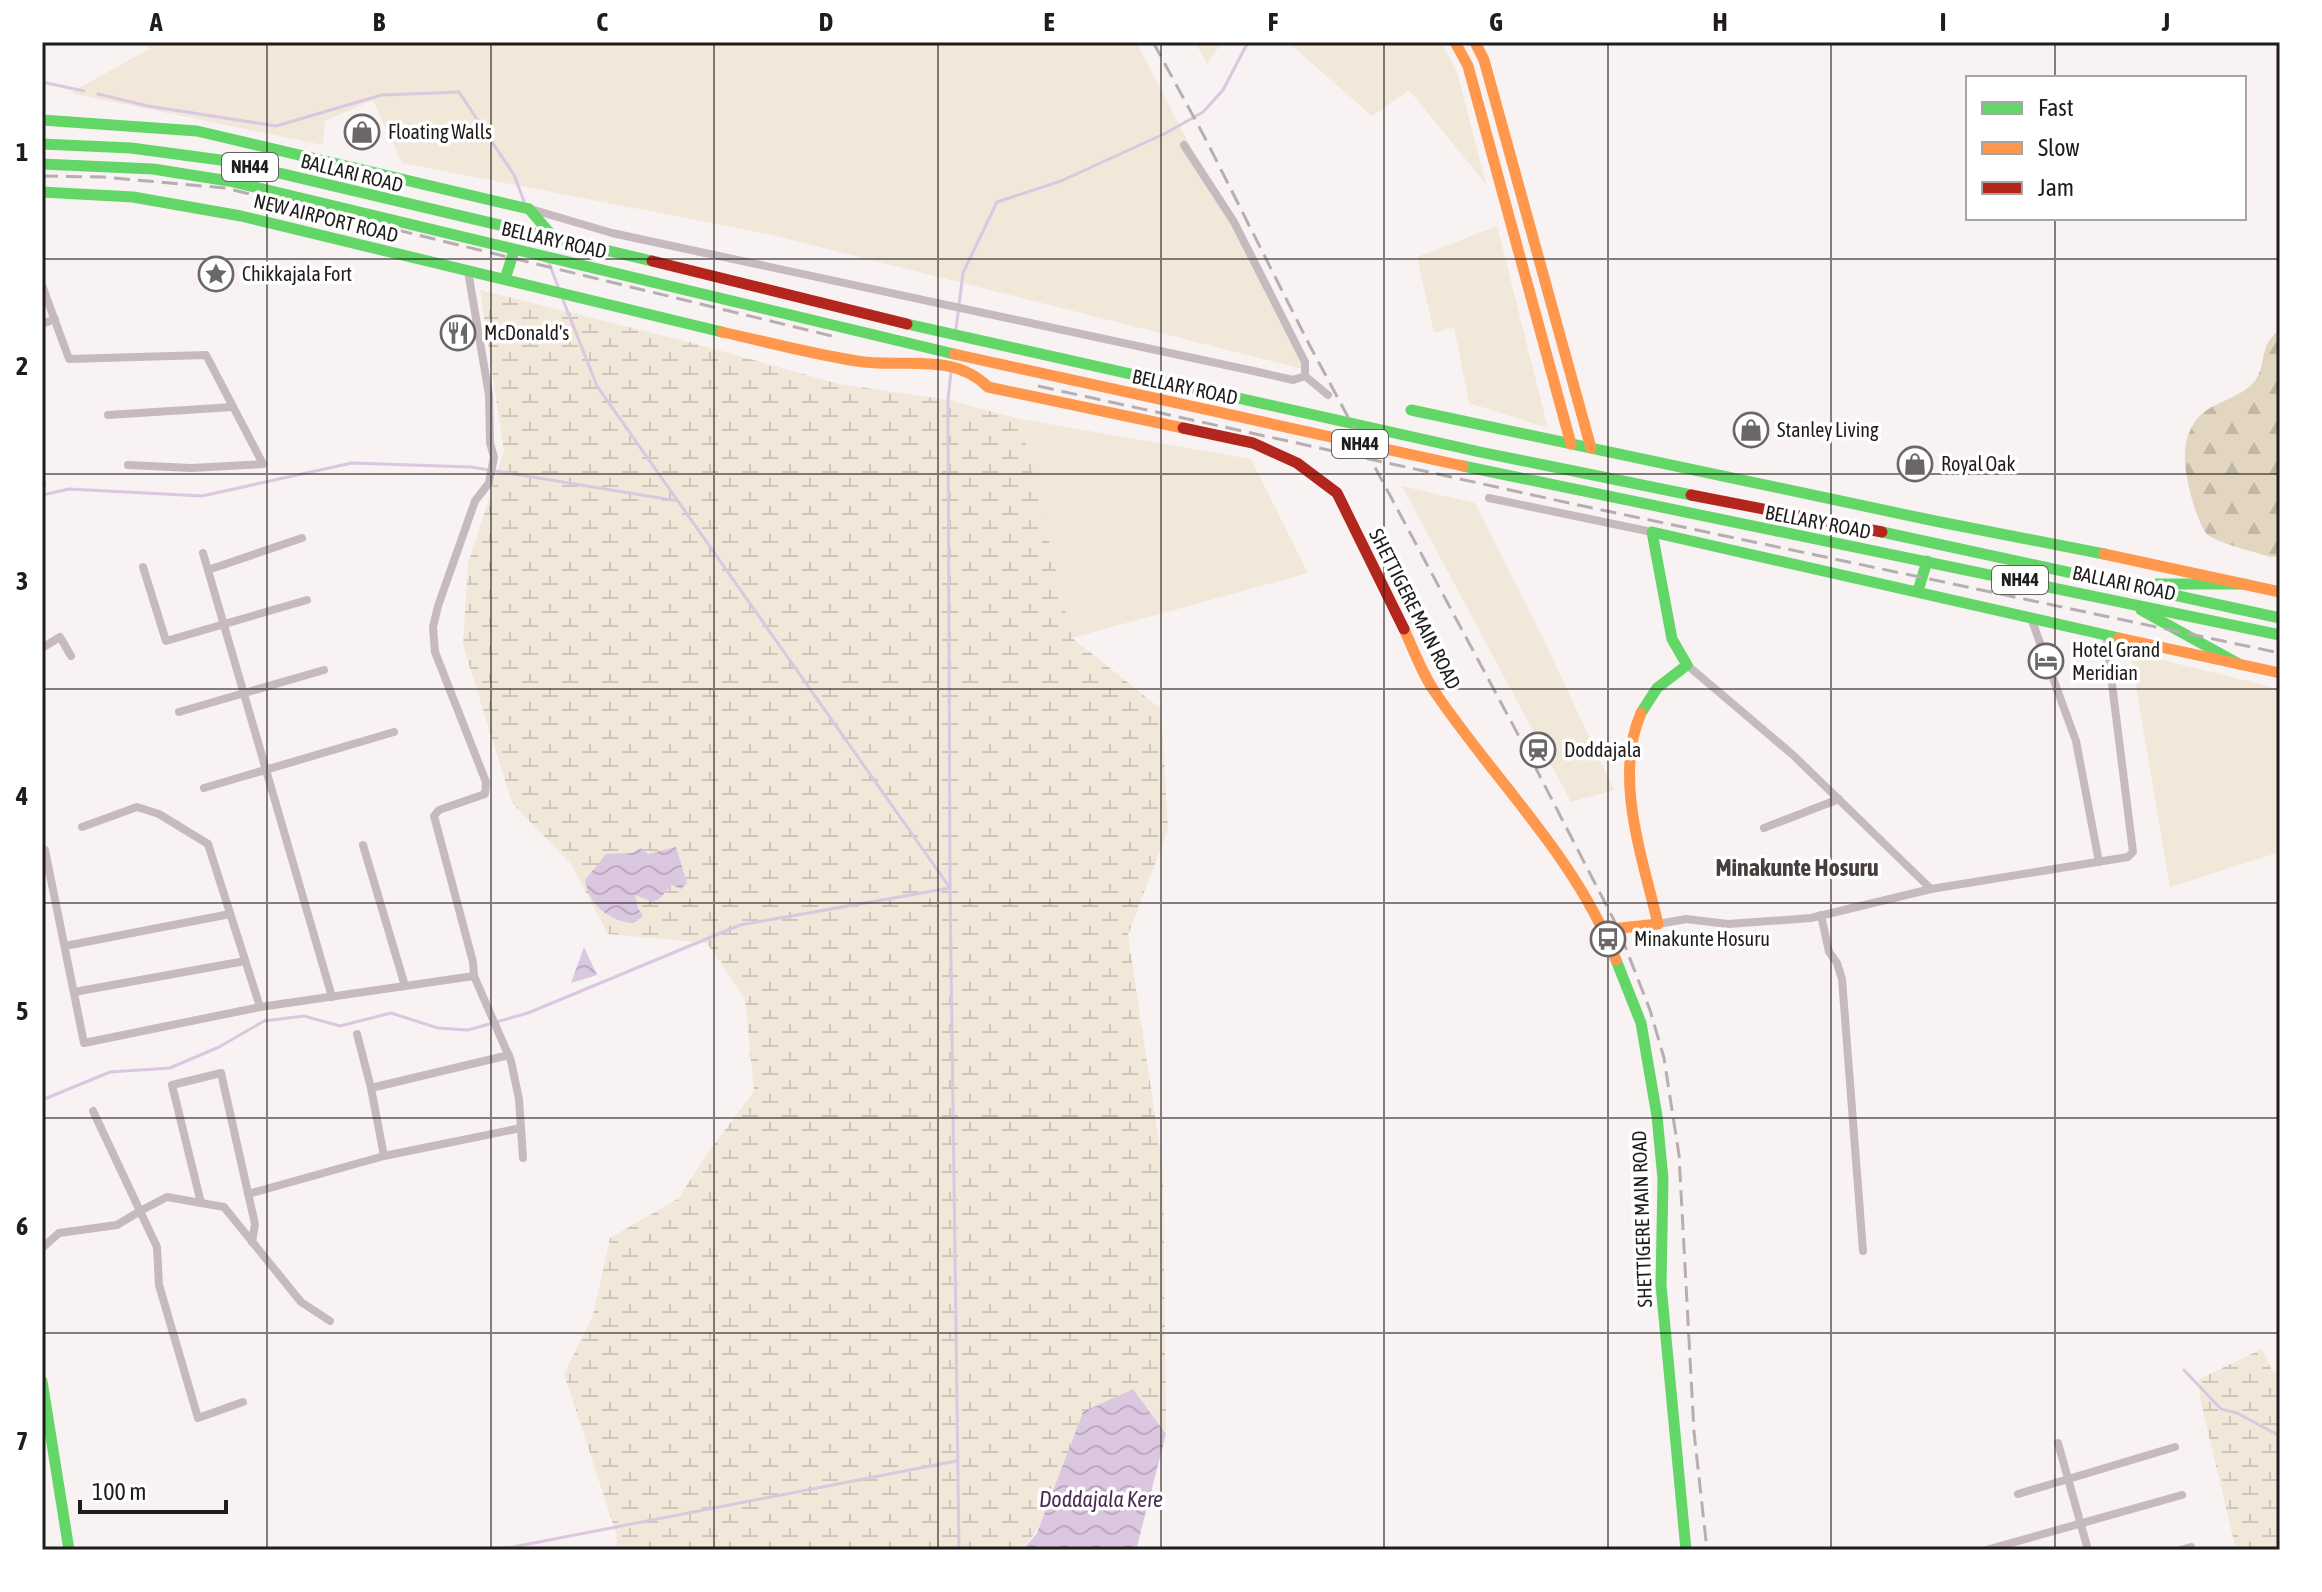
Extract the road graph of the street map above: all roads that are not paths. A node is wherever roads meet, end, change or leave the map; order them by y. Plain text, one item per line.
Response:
1 (1455, 42) edge
2 (1475, 42) edge
3 (42, 120) edge
4 (42, 144) edge
5 (1184, 145) dead end
6 (42, 164) edge
7 (42, 192) edge
8 (527, 208) junction
9 (452, 234) joint
10 (544, 237) junction
11 (514, 251) junction
12 (468, 271) junction
13 (505, 279) junction
14 (42, 285) edge
15 (55, 319) junction
16 (42, 324) edge
17 (925, 362) joint
18 (1305, 376) junction
19 (1328, 395) dead end
20 (233, 407) junction
21 (1411, 410) dead end
22 (108, 415) dead end
23 (1571, 444) junction
24 (1591, 448) junction
25 (128, 465) dead end
26 (1489, 498) dead end
27 (1652, 532) junction
28 (302, 538) dead end
29 (1914, 538) joint
30 (203, 553) dead end
31 (1913, 559) joint
32 (1927, 561) junction
33 (143, 567) dead end
34 (208, 570) junction
35 (2124, 584) junction
36 (2245, 584) junction
37 (1918, 591) junction
38 (2280, 592) edge
39 (307, 600) dead end
40 (2126, 602) junction
41 (2031, 618) junction
42 (2280, 618) edge
43 (224, 625) junction
44 (2280, 635) edge
45 (2106, 636) junction
46 (42, 648) edge
47 (71, 656) dead end
48 (2239, 664) junction
49 (1687, 665) junction
50 (324, 670) dead end
51 (2280, 673) edge
52 (244, 693) junction
53 (179, 712) dead end
54 (394, 732) dead end
55 (267, 771) junction
56 (204, 788) dead end
57 (1839, 799) junction
58 (82, 827) dead end
59 (1764, 828) dead end
60 (363, 845) dead end
61 (45, 850) dead end
62 (2099, 862) junction
63 (1931, 889) junction
64 (230, 914) junction
65 (1821, 915) junction
66 (1658, 924) junction
67 (1602, 930) junction
68 (65, 946) junction
69 (245, 961) junction
70 (474, 976) junction
71 (405, 986) junction
72 (74, 992) junction
73 (332, 997) junction
74 (260, 1007) junction
75 (357, 1034) dead end
76 (509, 1055) junction
77 (371, 1088) junction
78 (93, 1111) dead end
79 (521, 1128) junction
80 (384, 1156) junction
81 (523, 1158) dead end
82 (248, 1194) junction
83 (201, 1203) junction
84 (140, 1211) junction
85 (252, 1242) junction
86 (42, 1248) edge
87 (1863, 1251) dead end
88 (330, 1321) dead end
89 (42, 1381) edge
90 (243, 1402) dead end
91 (47, 1436) edge
92 (2058, 1443) dead end
93 (2175, 1447) dead end
94 (2068, 1478) junction
95 (2018, 1494) dead end
96 (2182, 1495) dead end
97 (2081, 1525) junction
98 (2191, 1547) dead end
99 (69, 1550) edge
100 (1686, 1550) edge
101 (1986, 1550) edge
102 (2088, 1550) edge
103 (2180, 1550) edge

1 - 23 main road
2 - 24 main road
3 - 8 main road
4 - 10 main road, BALLARI ROAD / NH44
5 - 18 street
6 - 9 main road, BALLARI ROAD / NH44
7 - 12 main road, NEW AIRPORT ROAD
8 - 10 main road
8 - 18 street
9 - 11 main road, BELLARY ROAD / NH44
10 - 29 main road, BELLARY ROAD / NH44
11 - 13 main road
11 - 31 main road, BELLARY ROAD / NH44
12 - 13 main road, NEW AIRPORT ROAD
12 - 70 street
13 - 17 main road, NEW AIRPORT ROAD
14 - 15 street
15 - 16 street
15 - 20 street
17 - 67 main road, SHETTIGERE MAIN ROAD
18 - 19 street
20 - 22 street
20 - 25 street
21 - 23 main road
23 - 24 main road
24 - 36 main road
26 - 27 street
27 - 37 main road
27 - 49 main road
28 - 34 street
29 - 35 main road, BALLARI ROAD / NH44
30 - 34 street
31 - 32 main road, BALLARI ROAD / NH44
32 - 37 main road
32 - 40 main road, BALLARI ROAD / NH44
33 - 43 street
34 - 43 street
35 - 36 main road
35 - 42 main road, BALLARI ROAD / NH44
36 - 38 main road
37 - 41 main road
39 - 43 street
40 - 44 main road, BALLARI ROAD / NH44
40 - 48 main road
41 - 45 main road
41 - 62 street
43 - 52 street
45 - 48 main road
45 - 62 street
46 - 47 street
48 - 51 main road
49 - 57 street
49 - 66 main road
50 - 52 street
52 - 53 street
52 - 55 street
54 - 55 street
55 - 56 street
55 - 73 street
57 - 59 street
57 - 63 street
58 - 64 street
60 - 71 street
61 - 68 street
62 - 63 street
63 - 65 street
64 - 68 street
64 - 69 street
65 - 66 street
65 - 87 street
66 - 67 main road
67 - 100 main road, SHETTIGERE MAIN ROAD
68 - 72 street
69 - 72 street
69 - 74 street
70 - 71 street
70 - 76 street
71 - 73 street
72 - 74 street
73 - 74 street
75 - 77 street
76 - 77 street
76 - 79 street
77 - 80 street
78 - 84 street
79 - 80 street
79 - 81 street
80 - 82 street
82 - 83 street
82 - 85 street
83 - 84 street
83 - 85 street
84 - 86 street
84 - 90 street
85 - 88 street
89 - 91 main road
91 - 99 main road
92 - 94 street
93 - 94 street
94 - 95 street
94 - 97 street
96 - 97 street
97 - 101 street
97 - 102 street
98 - 103 street

